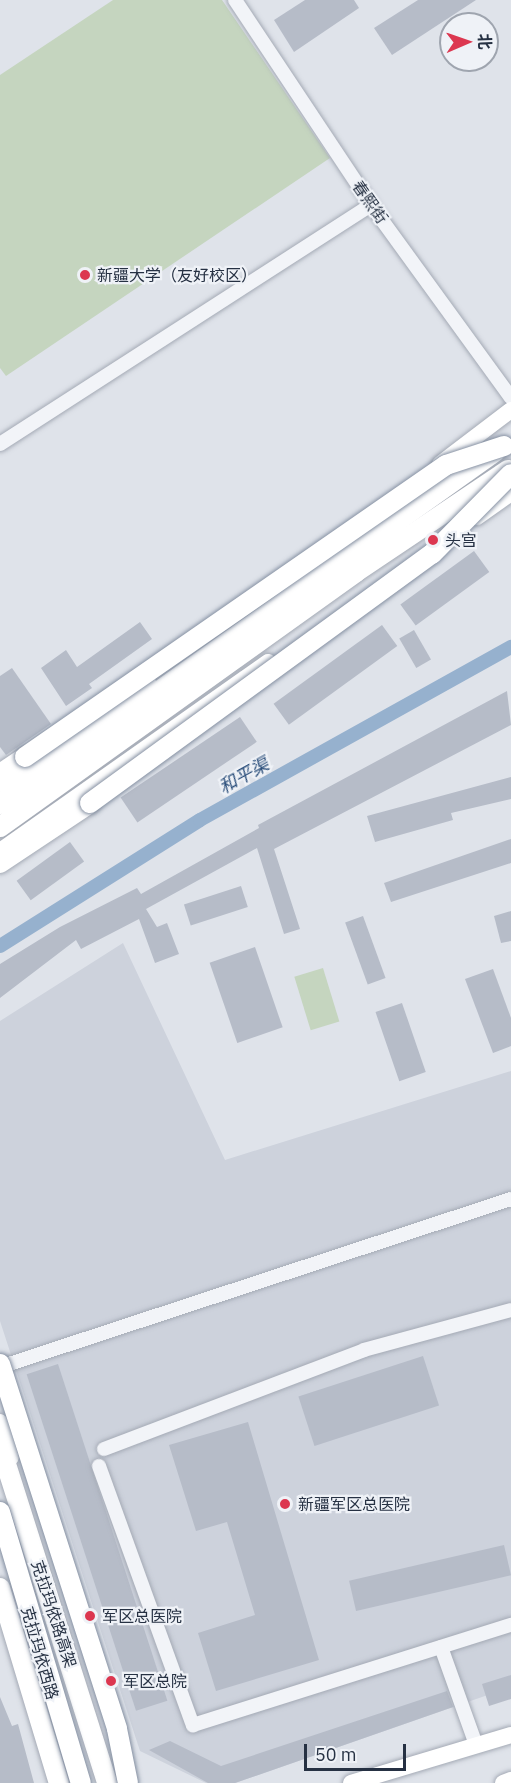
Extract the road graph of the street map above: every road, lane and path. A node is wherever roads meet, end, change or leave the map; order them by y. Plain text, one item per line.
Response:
1 (235, 0) edge
2 (371, 205) junction
3 (511, 398) edge
4 (511, 410) edge
5 (507, 443) edge
6 (0, 444) edge
7 (511, 469) edge
8 (511, 474) edge
9 (511, 493) edge
10 (0, 774) edge
11 (0, 784) edge
12 (0, 804) edge
13 (0, 827) edge
14 (0, 851) edge
15 (0, 863) edge
16 (511, 1199) edge
17 (511, 1310) edge
18 (0, 1366) edge
19 (0, 1422) edge
20 (0, 1445) edge
21 (104, 1449) dead end
22 (99, 1466) dead end
23 (0, 1512) edge
24 (0, 1525) edge
25 (0, 1588) edge
26 (511, 1625) edge
27 (441, 1647) junction
28 (511, 1735) edge
29 (476, 1745) junction
30 (511, 1780) edge
31 (59, 1783) edge
32 (75, 1783) edge
33 (81, 1783) edge
34 (108, 1783) edge
35 (128, 1783) edge
36 (351, 1783) edge
37 (503, 1783) edge

1 - 2 street, 春熙街
2 - 3 street, 春熙街
2 - 6 street
4 - 11 main road
5 - 10 highway, bridge
5 - 12 highway, bridge
7 - 13 highway
8 - 15 highway, bridge
9 - 14 main road
16 - 18 street
17 - 21 street
18 - 35 highway, bridge
19 - 34 main road, 克拉玛依西路
20 - 34 highway, 克拉玛依路高架
22 - 27 street
23 - 33 highway, 克拉玛依路高架, bridge
24 - 32 main road, 克拉玛依西路
25 - 31 highway
26 - 27 street
27 - 29 street
28 - 29 main road
29 - 36 main road
30 - 37 main road

